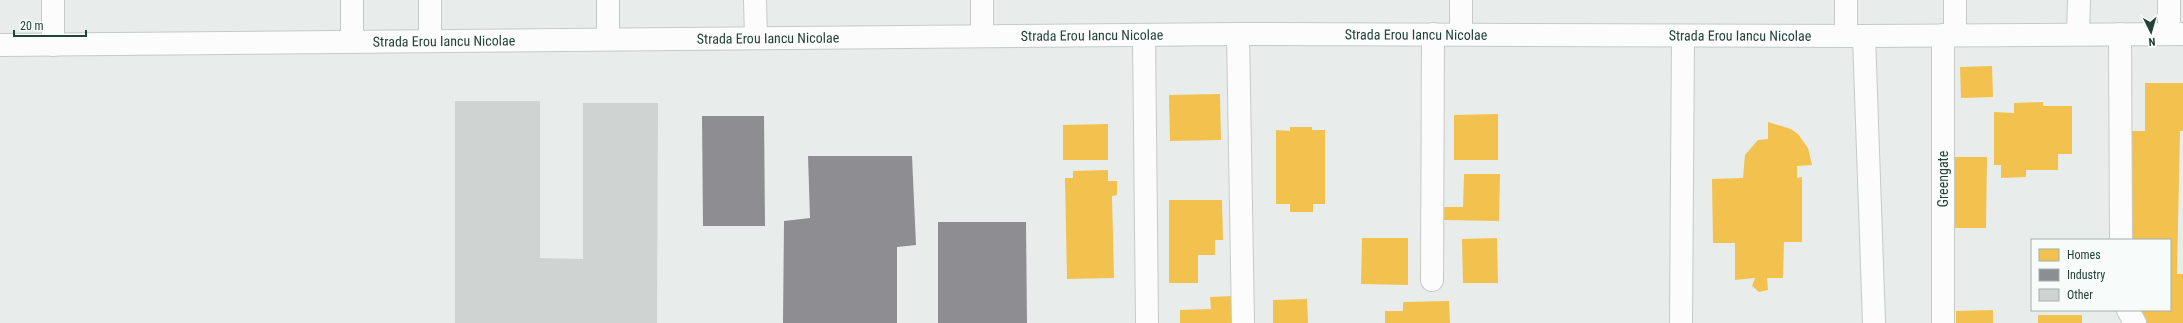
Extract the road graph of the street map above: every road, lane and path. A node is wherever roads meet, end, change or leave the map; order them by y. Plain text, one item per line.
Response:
1 (53, 0) edge
2 (352, 0) edge
3 (430, 0) edge
4 (608, 0) edge
5 (755, 0) edge
6 (982, 0) edge
7 (1461, 0) edge
8 (1846, 0) edge
9 (1955, 0) edge
10 (2078, 0) edge
11 (2169, 0) edge
12 (1238, 34) junction
13 (1433, 34) junction
14 (1461, 34) junction
15 (2078, 34) junction
16 (2120, 34) junction
17 (2176, 34) edge
18 (1144, 35) junction
19 (1949, 35) junction
20 (982, 36) junction
21 (1683, 36) junction
22 (1855, 36) junction
23 (756, 38) junction
24 (608, 39) junction
25 (430, 40) junction
26 (352, 41) junction
27 (0, 45) edge
28 (53, 45) junction
29 (2121, 239) edge
30 (1432, 280) dead end
31 (2129, 311) edge
32 (1147, 323) edge
33 (1242, 323) edge
34 (1680, 323) edge
35 (1874, 323) edge
36 (1943, 323) edge
37 (2135, 323) edge

1 - 28 street
2 - 26 street
3 - 25 street
4 - 24 street
5 - 23 street
6 - 20 street
7 - 14 street
8 - 22 street
9 - 19 street, Greengate
10 - 15 street
11 - 17 street
12 - 13 street, Strada Erou Iancu Nicolae
12 - 18 street, Strada Erou Iancu Nicolae
12 - 33 street
13 - 14 street, Strada Erou Iancu Nicolae
13 - 30 street
14 - 21 street, Strada Erou Iancu Nicolae
15 - 16 street, Strada Erou Iancu Nicolae
15 - 19 street, Strada Erou Iancu Nicolae
16 - 17 street, Strada Erou Iancu Nicolae
16 - 29 street
18 - 20 street, Strada Erou Iancu Nicolae
18 - 32 street
19 - 22 street, Strada Erou Iancu Nicolae
19 - 36 street, Greengate
20 - 23 street, Strada Erou Iancu Nicolae
21 - 22 street, Strada Erou Iancu Nicolae
21 - 34 street
22 - 35 street
23 - 24 street, Strada Erou Iancu Nicolae
24 - 25 street, Strada Erou Iancu Nicolae
25 - 26 street, Strada Erou Iancu Nicolae
26 - 28 street, Strada Erou Iancu Nicolae
27 - 28 street, Strada Erou Iancu Nicolae
31 - 37 street

